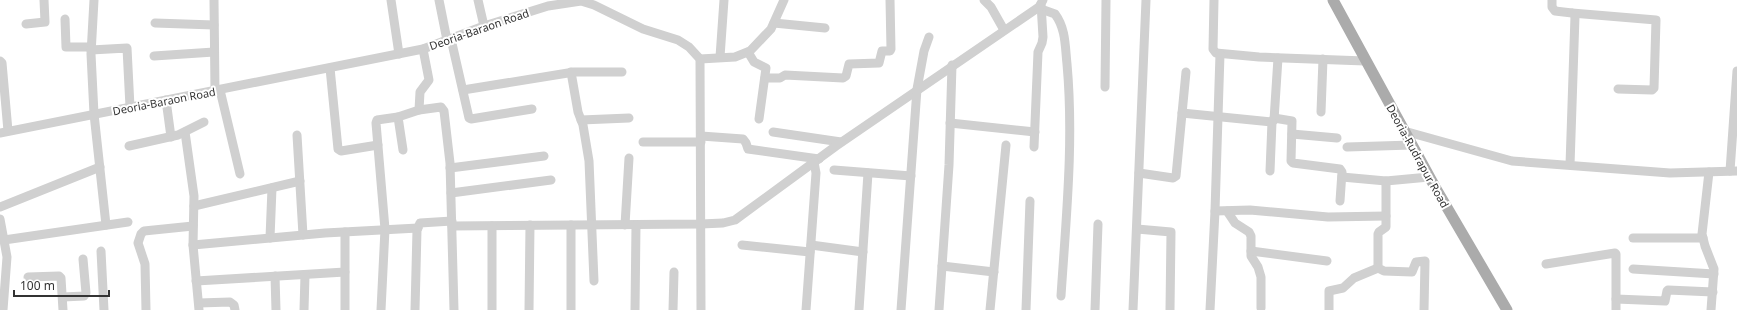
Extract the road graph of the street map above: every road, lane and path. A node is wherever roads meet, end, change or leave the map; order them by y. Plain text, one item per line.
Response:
1 (44, 0) edge
2 (94, 0) edge
3 (214, 0) edge
4 (391, 0) edge
5 (439, 0) edge
6 (478, 0) edge
7 (724, 0) edge
8 (784, 0) edge
9 (890, 0) edge
10 (984, 0) edge
11 (1106, 0) edge
12 (1146, 0) edge
13 (1214, 0) edge
14 (1332, 0) edge
15 (1552, 0) edge
16 (579, 1) edge
17 (538, 4) edge
18 (1042, 5) edge
19 (1572, 13) junction
20 (66, 19) dead end
21 (155, 23) dead end
22 (774, 23) junction
23 (26, 24) dead end
24 (214, 25) junction
25 (484, 26) junction
26 (826, 28) dead end
27 (1004, 30) junction
28 (929, 37) dead end
29 (449, 39) junction
30 (92, 48) junction
31 (423, 49) junction
32 (214, 52) junction
33 (748, 52) junction
34 (398, 54) junction
35 (1220, 54) junction
36 (154, 56) dead end
37 (720, 57) junction
38 (1278, 58) junction
39 (700, 59) junction
40 (1323, 59) junction
41 (0, 61) edge
42 (1365, 61) junction
43 (952, 65) junction
44 (330, 68) junction
45 (1737, 71) edge
46 (571, 72) junction
47 (622, 72) dead end
48 (1186, 72) dead end
49 (765, 78) junction
50 (1105, 87) dead end
51 (1618, 88) dead end
52 (917, 89) junction
53 (463, 90) junction
54 (217, 91) junction
55 (3, 96) edge
56 (166, 100) junction
57 (130, 107) junction
58 (532, 109) dead end
59 (419, 110) junction
60 (1321, 112) dead end
61 (1182, 113) junction
62 (94, 114) junction
63 (398, 117) junction
64 (1219, 117) junction
65 (629, 118) dead end
66 (759, 119) dead end
67 (581, 120) junction
68 (1273, 120) junction
69 (204, 122) dead end
70 (950, 123) junction
71 (1404, 131) junction
72 (4, 132) edge
73 (185, 132) junction
74 (773, 132) dead end
75 (1035, 132) junction
76 (297, 134) dead end
77 (1292, 134) junction
78 (171, 137) junction
79 (1337, 138) dead end
80 (701, 139) junction
81 (643, 142) dead end
82 (842, 142) junction
83 (378, 145) junction
84 (1006, 145) dead end
85 (1412, 145) junction
86 (129, 146) dead end
87 (1034, 147) dead end
88 (1346, 147) dead end
89 (403, 150) dead end
90 (544, 156) dead end
91 (629, 158) dead end
92 (816, 160) junction
93 (1570, 165) junction
94 (100, 167) junction
95 (450, 168) junction
96 (834, 170) dead end
97 (1270, 171) dead end
98 (1733, 171) edge
99 (1710, 172) junction
100 (868, 173) junction
101 (1139, 173) junction
102 (240, 174) dead end
103 (911, 176) junction
104 (1342, 177) junction
105 (1429, 177) junction
106 (551, 180) dead end
107 (300, 181) junction
108 (1386, 181) junction
109 (272, 188) junction
110 (451, 193) junction
111 (1030, 201) dead end
112 (1340, 201) dead end
113 (194, 206) junction
114 (0, 207) edge
115 (1215, 211) junction
116 (1228, 211) junction
117 (1386, 216) junction
118 (0, 219) edge
119 (128, 222) dead end
120 (452, 223) junction
121 (701, 224) junction
122 (1098, 224) dead end
123 (106, 225) junction
124 (530, 225) junction
125 (571, 225) junction
126 (593, 225) junction
127 (624, 225) junction
128 (636, 225) junction
129 (193, 226) junction
130 (492, 226) junction
131 (418, 228) junction
132 (1137, 229) junction
133 (385, 230) junction
134 (345, 232) junction
135 (303, 235) junction
136 (270, 238) junction
137 (1633, 238) dead end
138 (1703, 238) junction
139 (4, 240) junction
140 (193, 245) junction
141 (742, 245) dead end
142 (811, 249) junction
143 (100, 251) dead end
144 (1251, 251) junction
145 (863, 252) junction
146 (83, 259) dead end
147 (1327, 261) dead end
148 (1546, 264) dead end
149 (942, 266) junction
150 (3, 267) edge
151 (1378, 268) junction
152 (1633, 269) dead end
153 (345, 272) junction
154 (674, 272) dead end
155 (994, 272) junction
156 (305, 274) junction
157 (1714, 274) junction
158 (275, 276) junction
159 (28, 277) dead end
160 (196, 281) junction
161 (594, 281) dead end
162 (1713, 292) junction
163 (1061, 296) dead end
164 (63, 297) junction
165 (1616, 298) junction
166 (199, 307) edge
167 (1261, 308) dead end
168 (3, 310) edge
169 (63, 310) edge
170 (104, 310) edge
171 (146, 310) edge
172 (235, 310) edge
173 (276, 310) edge
174 (304, 310) edge
175 (345, 310) edge
176 (381, 310) edge
177 (415, 310) edge
178 (454, 310) edge
179 (492, 310) edge
180 (529, 310) edge
181 (572, 310) edge
182 (635, 310) edge
183 (673, 310) edge
184 (701, 310) edge
185 (806, 310) edge
186 (859, 310) edge
187 (901, 310) edge
188 (939, 310) edge
189 (990, 310) edge
190 (1026, 310) edge
191 (1095, 310) edge
192 (1133, 310) edge
193 (1170, 310) edge
194 (1210, 310) edge
195 (1329, 310) edge
196 (1424, 310) edge
197 (1507, 310) edge
198 (1616, 310) edge
199 (1712, 310) edge

1 - 23 street
2 - 30 street
3 - 24 street
4 - 34 street
5 - 29 street
6 - 25 street
7 - 37 street
8 - 22 street
9 - 49 street
10 - 27 street
11 - 50 street
12 - 101 street
13 - 35 street
14 - 42 main road, Deoria-Rudrapur Road
15 - 19 street
16 - 17 street, Deoria-Baraon Road
16 - 39 street, Deoria-Baraon Road
17 - 25 street, Deoria-Baraon Road
18 - 27 street
18 - 75 street
18 - 163 street
19 - 51 street
19 - 93 street
20 - 30 street
21 - 24 street
22 - 26 street
22 - 33 street
24 - 32 street
25 - 29 street, Deoria-Baraon Road
27 - 43 street
28 - 52 street
29 - 31 street, Deoria-Baraon Road
29 - 53 street
30 - 57 street
30 - 62 street
31 - 34 street, Deoria-Baraon Road
31 - 59 street
32 - 36 street
32 - 54 street
33 - 37 street
33 - 49 street
34 - 44 street, Deoria-Baraon Road
35 - 38 street
35 - 64 street
37 - 39 street
38 - 40 street
38 - 68 street
39 - 80 street
40 - 42 street
40 - 60 street
41 - 55 street
42 - 71 main road, Deoria-Rudrapur Road
43 - 52 street
43 - 70 street
44 - 54 street, Deoria-Baraon Road
44 - 83 street
45 - 98 street
46 - 47 street
46 - 53 street
46 - 67 street
48 - 61 street
49 - 66 street
52 - 82 street
52 - 103 street
53 - 58 street
54 - 56 street, Deoria-Baraon Road
54 - 102 street
55 - 72 street
56 - 57 street, Deoria-Baraon Road
56 - 78 street
57 - 62 street, Deoria-Baraon Road
59 - 63 street
59 - 95 street
61 - 64 street
61 - 101 street
62 - 72 street, Deoria-Baraon Road
62 - 94 street
63 - 83 street
63 - 89 street
64 - 68 street
64 - 115 street
65 - 67 street
67 - 126 street
68 - 77 street
68 - 97 street
69 - 73 street
70 - 75 street
70 - 149 street
71 - 85 main road, Deoria-Rudrapur Road
71 - 93 street
73 - 78 street
73 - 113 street
74 - 82 street
75 - 87 street
76 - 107 street
77 - 79 street
77 - 104 street
78 - 86 street
80 - 81 street
80 - 92 street
80 - 121 street
82 - 92 street
83 - 133 street
84 - 155 street
85 - 88 street
85 - 105 main road, Deoria-Rudrapur Road
90 - 95 street
91 - 127 street
92 - 121 street
92 - 142 street
93 - 99 street
94 - 114 street
94 - 123 street
95 - 110 street
96 - 100 street
98 - 99 street
99 - 138 street
100 - 103 street
100 - 145 street
101 - 132 street
103 - 187 street
104 - 108 street
104 - 112 street
105 - 108 street
105 - 197 main road, Deoria-Rudrapur Road
106 - 110 street
107 - 109 street
107 - 135 street
108 - 117 street
109 - 113 street
109 - 136 street
110 - 120 street
111 - 190 street
113 - 129 street
115 - 116 street
115 - 194 street
116 - 117 street
116 - 144 street
117 - 151 street
118 - 139 street
119 - 123 street
120 - 130 street
120 - 131 street
120 - 178 street
121 - 128 street
121 - 184 street
122 - 191 street
123 - 139 street
124 - 125 street
124 - 130 street
124 - 180 street
125 - 126 street
125 - 181 street
126 - 127 street
126 - 161 street
127 - 128 street
128 - 182 street
129 - 140 street
129 - 171 street
130 - 179 street
131 - 133 street
131 - 177 street
132 - 192 street
132 - 193 street
133 - 134 street
133 - 176 street
134 - 135 street
134 - 153 street
135 - 136 street
136 - 140 street
137 - 138 street
138 - 157 street
139 - 150 street
140 - 160 street
141 - 142 street
142 - 145 street
142 - 185 street
143 - 170 street
144 - 147 street
144 - 167 street
145 - 186 street
146 - 164 street
148 - 165 street
149 - 155 street
149 - 188 street
150 - 168 street
151 - 195 street
151 - 196 street
152 - 157 street
153 - 156 street
153 - 175 street
154 - 183 street
155 - 189 street
156 - 158 street
156 - 174 street
157 - 162 street
158 - 160 street
158 - 173 street
159 - 164 street
160 - 166 street
162 - 165 street
162 - 199 street
164 - 169 street
165 - 198 street
166 - 172 street

